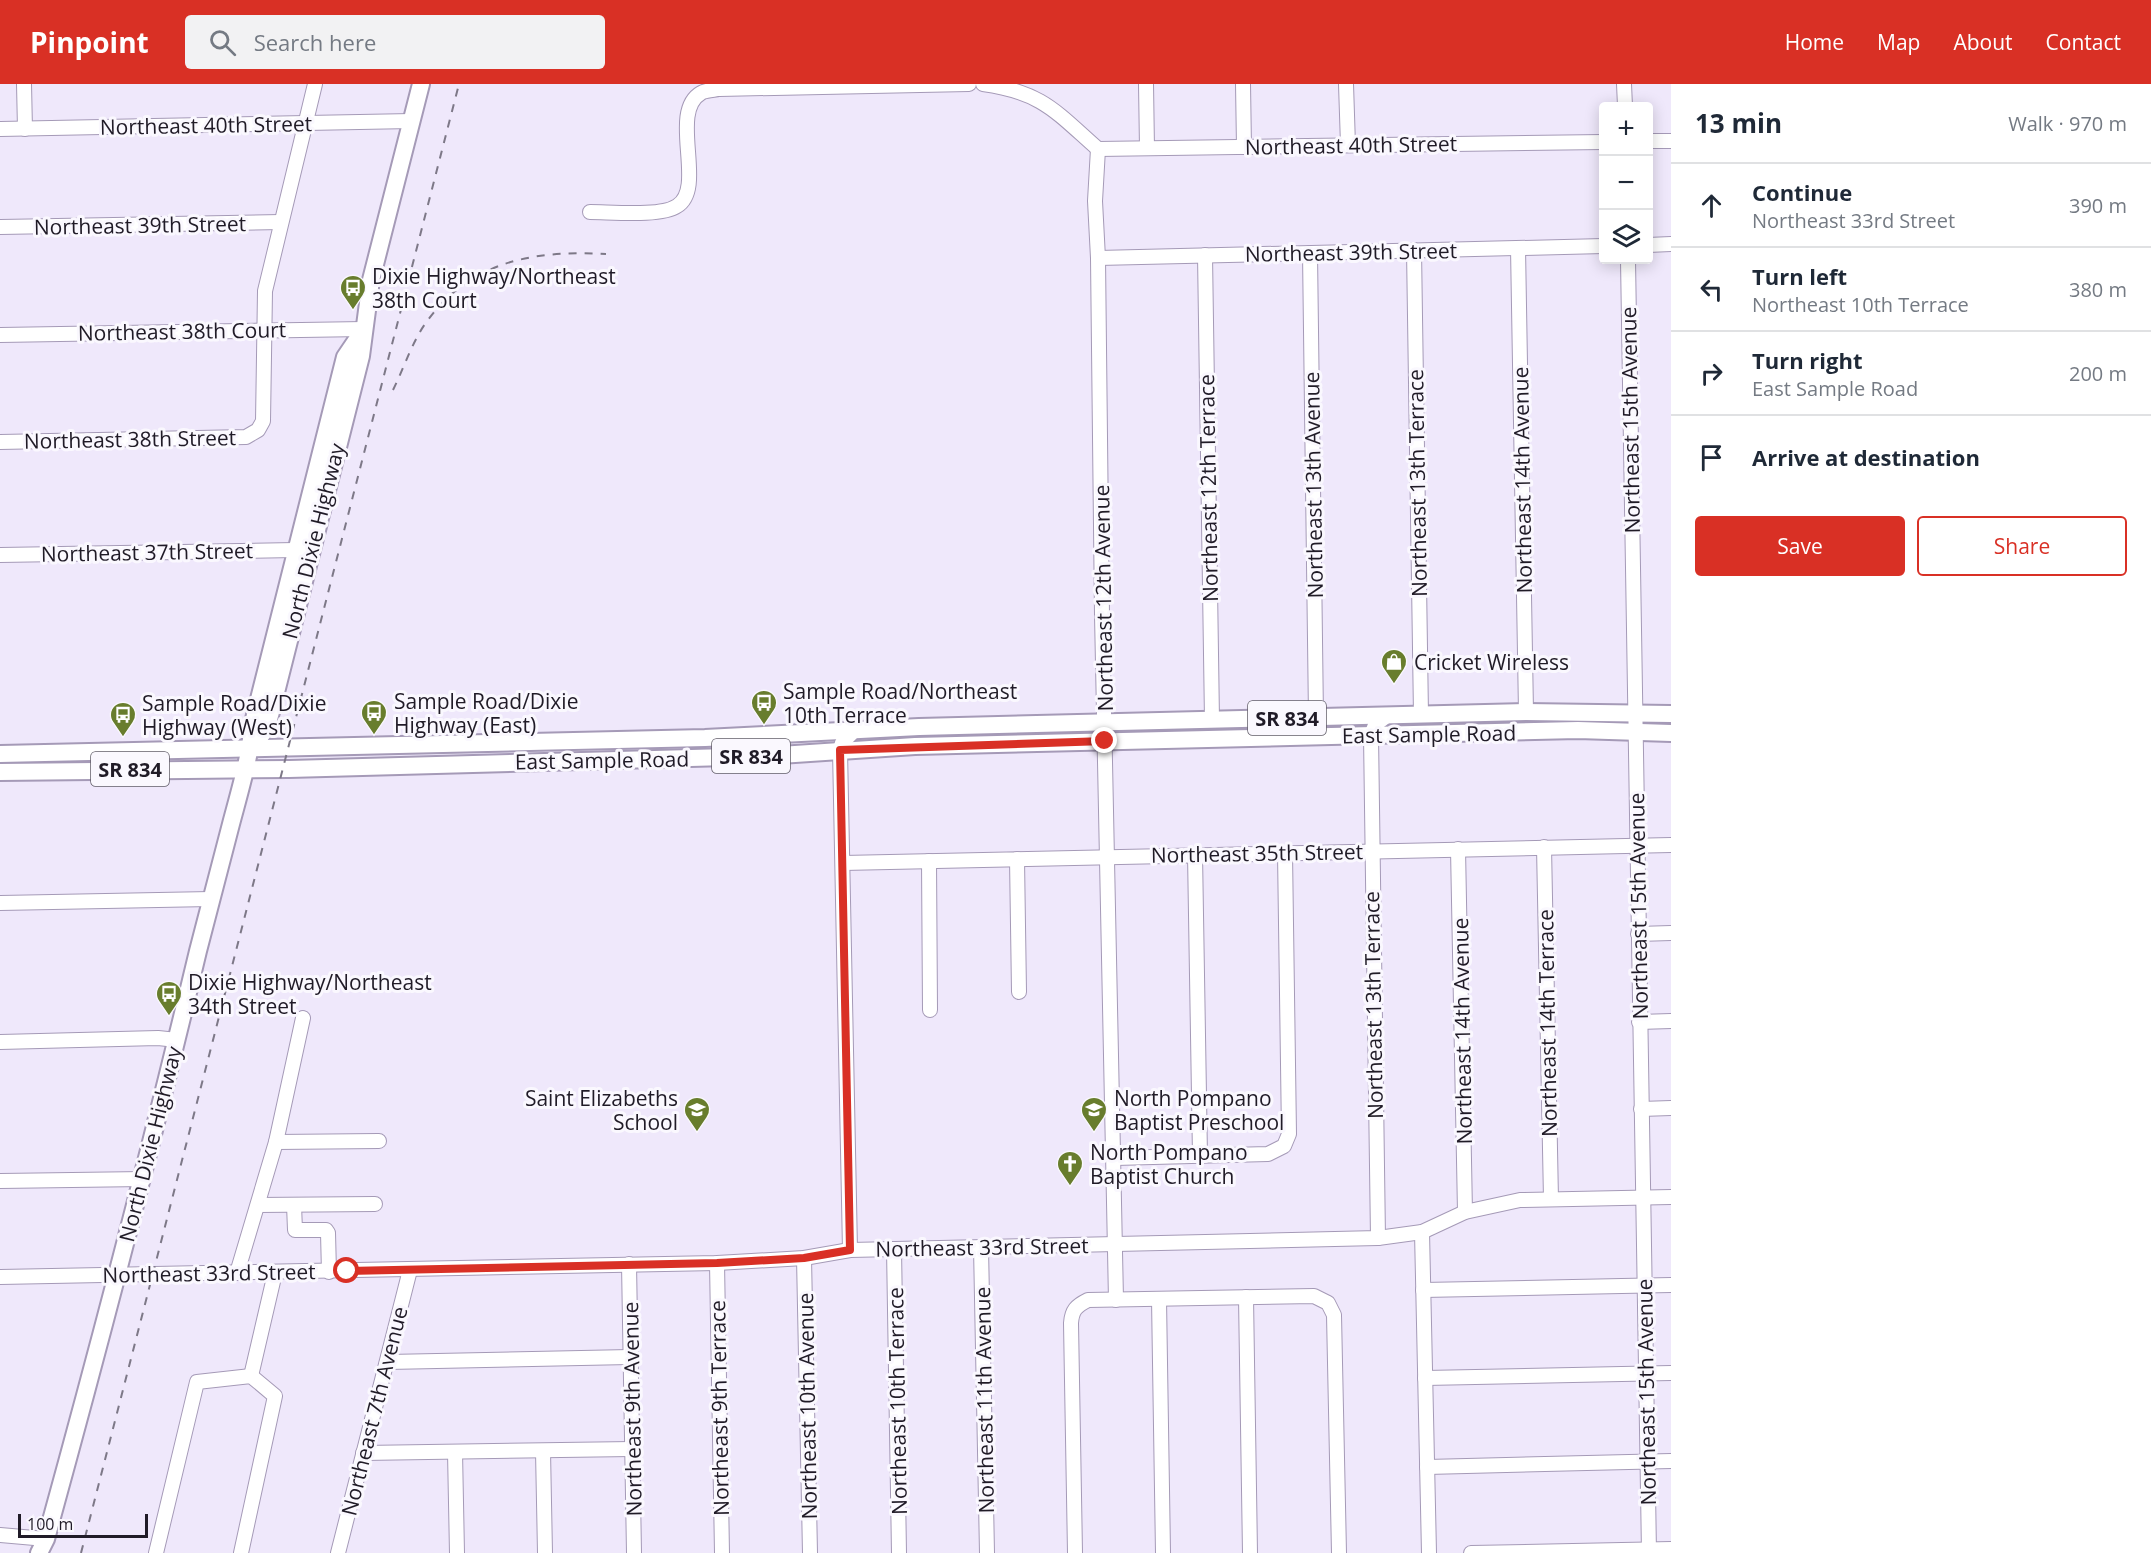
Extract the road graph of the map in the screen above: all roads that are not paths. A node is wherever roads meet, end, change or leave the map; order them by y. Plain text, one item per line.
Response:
1 (24, 84) edge
2 (315, 84) edge
3 (421, 84) edge
4 (969, 84) edge
5 (983, 84) edge
6 (1146, 84) edge
7 (1243, 84) edge
8 (1346, 84) edge
9 (1624, 84) edge
10 (1625, 102) edge
11 (412, 121) junction
12 (305, 122) junction
13 (0, 129) edge
14 (25, 129) junction
15 (1653, 141) edge
16 (1671, 141) edge
17 (1599, 142) edge
18 (1348, 145) junction
19 (1244, 147) junction
20 (1147, 148) junction
21 (1098, 149) junction
22 (590, 212) dead end
23 (281, 222) junction
24 (0, 227) edge
25 (1671, 244) edge
26 (1653, 245) edge
27 (1599, 246) edge
28 (1518, 248) junction
29 (1414, 250) junction
30 (1310, 253) junction
31 (1205, 255) junction
32 (1098, 258) junction
33 (1628, 264) edge
34 (263, 329) junction
35 (364, 329) junction
36 (0, 335) edge
37 (0, 442) edge
38 (295, 550) junction
39 (0, 555) edge
40 (1526, 712) junction
41 (1635, 712) junction
42 (1671, 714) edge
43 (1420, 715) junction
44 (1387, 716) junction
45 (1316, 717) junction
46 (1212, 720) junction
47 (1105, 722) junction
48 (856, 729) junction
49 (830, 731) junction
50 (1636, 731) junction
51 (1671, 733) edge
52 (1371, 735) junction
53 (1300, 736) junction
54 (537, 741) junction
55 (1105, 741) junction
56 (251, 749) junction
57 (840, 750) junction
58 (813, 752) junction
59 (0, 754) edge
60 (512, 762) junction
61 (245, 770) junction
62 (0, 772) edge
63 (1636, 845) junction
64 (1671, 845) edge
65 (1544, 847) junction
66 (1458, 849) junction
67 (1371, 850) junction
68 (1285, 853) junction
69 (1195, 854) junction
70 (1107, 857) junction
71 (1017, 859) junction
72 (929, 861) junction
73 (843, 862) junction
74 (211, 899) junction
75 (0, 903) edge
76 (1671, 933) edge
77 (1638, 934) junction
78 (1019, 992) dead end
79 (930, 1010) dead end
80 (303, 1018) dead end
81 (1671, 1021) edge
82 (1639, 1022) junction
83 (177, 1040) junction
84 (0, 1042) edge
85 (1671, 1108) edge
86 (1641, 1109) junction
87 (380, 1141) dead end
88 (276, 1142) junction
89 (1200, 1156) junction
90 (1115, 1158) junction
91 (144, 1179) junction
92 (0, 1181) edge
93 (1642, 1197) junction
94 (1671, 1197) edge
95 (1551, 1199) junction
96 (375, 1204) dead end
97 (258, 1205) junction
98 (294, 1205) junction
99 (1465, 1212) junction
100 (1422, 1232) junction
101 (1378, 1238) junction
102 (1114, 1244) junction
103 (981, 1247) junction
104 (894, 1249) junction
105 (850, 1250) junction
106 (804, 1258) junction
107 (717, 1263) junction
108 (629, 1264) junction
109 (410, 1270) junction
110 (329, 1272) junction
111 (237, 1273) junction
112 (275, 1273) junction
113 (116, 1275) junction
114 (0, 1277) edge
115 (1643, 1286) junction
116 (1671, 1286) edge
117 (1423, 1290) junction
118 (1246, 1297) junction
119 (1159, 1299) junction
120 (1116, 1300) junction
121 (630, 1357) junction
122 (388, 1362) junction
123 (1671, 1373) edge
124 (1646, 1374) junction
125 (250, 1376) junction
126 (1425, 1378) junction
127 (632, 1449) junction
128 (543, 1451) junction
129 (455, 1452) junction
130 (363, 1453) junction
131 (1648, 1461) junction
132 (1671, 1461) edge
133 (1426, 1467) junction
134 (0, 1535) edge
135 (45, 1548) edge
136 (1671, 1549) edge
137 (1649, 1551) edge
138 (156, 1553) edge
139 (241, 1553) edge
140 (338, 1553) edge
141 (457, 1553) edge
142 (545, 1553) edge
143 (634, 1553) edge
144 (722, 1553) edge
145 (810, 1553) edge
146 (899, 1553) edge
147 (987, 1553) edge
148 (1076, 1553) edge
149 (1163, 1553) edge
150 (1250, 1553) edge
151 (1339, 1553) edge
152 (1429, 1553) edge
153 (1471, 1553) edge

1 - 14 street
2 - 12 street
3 - 11 main road, North Dixie Highway
4 - 22 street
5 - 21 street
6 - 20 street
7 - 19 street
8 - 18 street
9 - 10 street
11 - 12 street, Northeast 40th Street
11 - 35 main road, North Dixie Highway
12 - 14 street, Northeast 40th Street
12 - 23 street
13 - 14 street, Northeast 40th Street
15 - 16 street
17 - 18 street, Northeast 40th Street
18 - 19 street, Northeast 40th Street
19 - 20 street, Northeast 40th Street
20 - 21 street, Northeast 40th Street
21 - 32 street, Northeast 12th Avenue
23 - 24 street, Northeast 39th Street
23 - 34 street
25 - 26 street
27 - 28 street, Northeast 39th Street
28 - 29 street, Northeast 39th Street
28 - 40 street, Northeast 14th Avenue
29 - 30 street, Northeast 39th Street
29 - 43 street, Northeast 13th Terrace
30 - 31 street, Northeast 39th Street
30 - 45 street, Northeast 13th Avenue
31 - 32 street, Northeast 39th Street
31 - 46 street, Northeast 12th Terrace
32 - 47 street, Northeast 12th Avenue
33 - 41 street, Northeast 15th Avenue
34 - 35 street, Northeast 38th Court
34 - 36 street, Northeast 38th Court
34 - 37 street, Northeast 38th Street
35 - 38 main road, North Dixie Highway
35 - 56 main road, North Dixie Highway
38 - 39 street, Northeast 37th Street
38 - 56 main road, North Dixie Highway
40 - 41 main road, East Sample Road / SR 834
40 - 43 main road, East Sample Road / SR 834
41 - 42 main road, East Sample Road / SR 834
41 - 50 street, Northeast 15th Avenue
43 - 44 main road, East Sample Road / SR 834
44 - 45 main road, East Sample Road / SR 834
44 - 52 street
45 - 46 main road, East Sample Road / SR 834
45 - 53 street
46 - 47 main road, East Sample Road / SR 834
47 - 48 main road, East Sample Road / SR 834
47 - 55 street, Northeast 12th Avenue
48 - 49 main road, East Sample Road / SR 834
48 - 57 street
49 - 54 main road, East Sample Road / SR 834
49 - 58 main road
50 - 51 main road, East Sample Road / SR 834
50 - 52 main road, East Sample Road / SR 834
50 - 63 street, Northeast 15th Avenue
52 - 53 main road, East Sample Road / SR 834
52 - 67 street, Northeast 13th Terrace
53 - 55 main road, East Sample Road / SR 834
54 - 56 main road, East Sample Road / SR 834
54 - 60 main road
55 - 57 main road, East Sample Road / SR 834
55 - 70 street, Northeast 12th Avenue
56 - 59 main road, East Sample Road / SR 834
56 - 61 main road, North Dixie Highway
57 - 58 main road, East Sample Road / SR 834
57 - 73 street
58 - 60 main road, East Sample Road / SR 834
60 - 61 main road, East Sample Road / SR 834
61 - 62 main road, East Sample Road / SR 834
61 - 74 main road, North Dixie Highway
63 - 64 street, Northeast 35th Street
63 - 65 street, Northeast 35th Street
63 - 77 street, Northeast 15th Avenue
65 - 66 street, Northeast 35th Street
65 - 95 street, Northeast 14th Terrace
66 - 67 street, Northeast 35th Street
66 - 99 street, Northeast 14th Avenue
67 - 68 street, Northeast 35th Street
67 - 101 street, Northeast 13th Terrace
68 - 69 street, Northeast 35th Street
68 - 89 street
69 - 70 street, Northeast 35th Street
69 - 89 street
70 - 71 street, Northeast 35th Street
70 - 90 street, Northeast 12th Avenue
71 - 72 street, Northeast 35th Street
71 - 78 street
72 - 73 street, Northeast 35th Street
72 - 79 street
73 - 105 street
74 - 75 street
74 - 83 main road, North Dixie Highway
76 - 77 street
77 - 82 street, Northeast 15th Avenue
80 - 88 street
81 - 82 street
82 - 86 street, Northeast 15th Avenue
83 - 84 street
83 - 91 main road, North Dixie Highway
85 - 86 street
86 - 93 street, Northeast 15th Avenue
87 - 88 street
88 - 97 street
89 - 90 street
90 - 102 street, Northeast 12th Avenue
91 - 92 street
91 - 113 main road, North Dixie Highway
93 - 94 street, Northeast 33rd Street
93 - 95 street, Northeast 33rd Street
93 - 115 street, Northeast 15th Avenue
95 - 99 street, Northeast 33rd Street
96 - 98 street
97 - 98 street
97 - 111 street
98 - 110 street
99 - 100 street, Northeast 33rd Street
100 - 101 street, Northeast 33rd Street
100 - 117 street
101 - 102 street, Northeast 33rd Street
102 - 103 street, Northeast 33rd Street
102 - 120 street, Northeast 12th Avenue
103 - 104 street, Northeast 33rd Street
103 - 147 street, Northeast 11th Avenue
104 - 105 street, Northeast 33rd Street
104 - 146 street, Northeast 10th Terrace
105 - 106 street, Northeast 33rd Street
106 - 107 street, Northeast 33rd Street
106 - 145 street, Northeast 10th Avenue
107 - 108 street, Northeast 33rd Street
107 - 144 street, Northeast 9th Terrace
108 - 109 street, Northeast 33rd Street
108 - 121 street, Northeast 9th Avenue
109 - 110 street, Northeast 33rd Street
109 - 122 street, Northeast 7th Avenue
110 - 112 street, Northeast 33rd Street
111 - 112 street, Northeast 33rd Street
111 - 113 street, Northeast 33rd Street
112 - 125 street
113 - 114 street, Northeast 33rd Street
113 - 135 main road, North Dixie Highway
115 - 116 street
115 - 117 street
115 - 124 street, Northeast 15th Avenue
117 - 126 street
118 - 119 street
118 - 150 street
118 - 151 street
119 - 120 street
119 - 149 street
120 - 148 street
121 - 122 street
121 - 127 street, Northeast 9th Avenue
122 - 130 street, Northeast 7th Avenue
123 - 124 street
124 - 126 street
124 - 131 street, Northeast 15th Avenue
125 - 138 street
125 - 139 street
126 - 133 street
127 - 128 street
127 - 143 street, Northeast 9th Avenue
128 - 129 street
128 - 142 street
129 - 130 street
129 - 141 street
130 - 140 street, Northeast 7th Avenue
131 - 132 street
131 - 133 street
131 - 137 street, Northeast 15th Avenue
133 - 152 street
134 - 135 street
136 - 137 street
137 - 153 street

